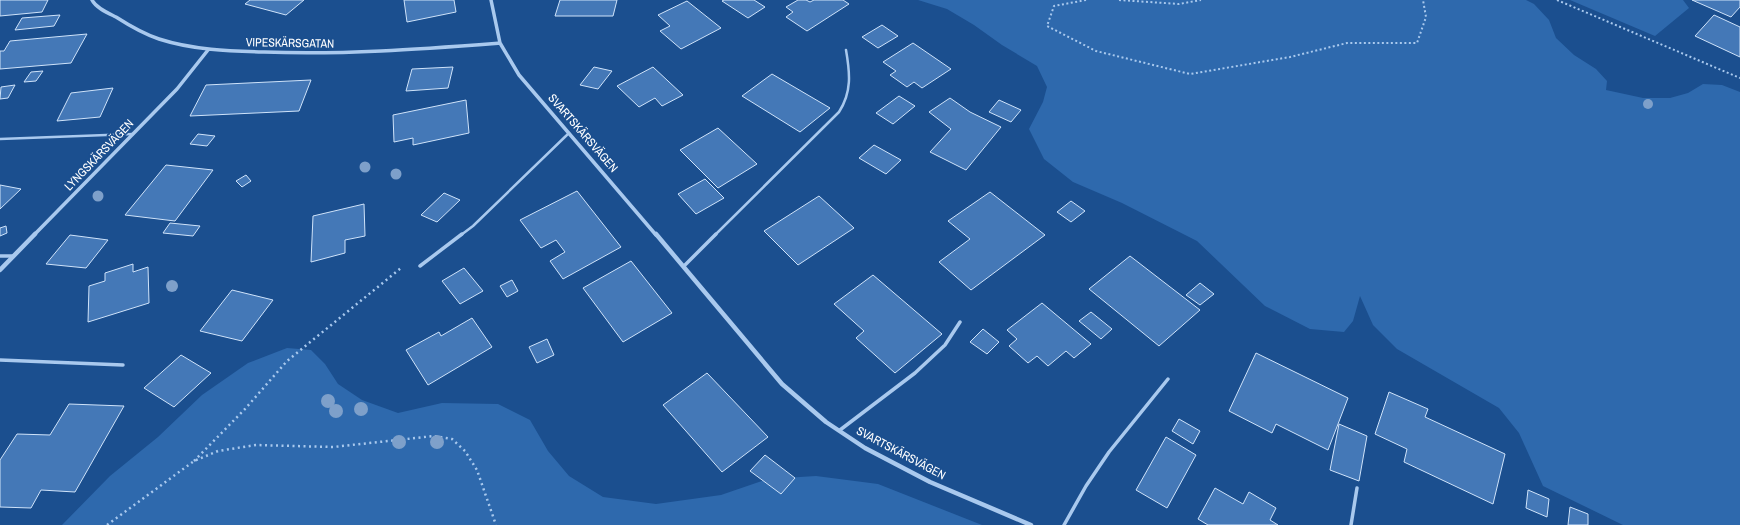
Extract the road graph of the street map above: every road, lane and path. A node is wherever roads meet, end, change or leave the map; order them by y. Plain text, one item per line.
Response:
1 (92, 0) edge
2 (490, 0) edge
3 (1086, 0) edge
4 (1119, 0) edge
5 (1201, 0) edge
6 (1423, 0) edge
7 (1557, 0) edge
8 (500, 43) junction
9 (208, 50) junction
10 (846, 50) dead end
11 (1740, 78) edge
12 (570, 133) junction
13 (133, 134) junction
14 (0, 139) edge
15 (0, 256) edge
16 (13, 256) junction
17 (404, 266) dead end
18 (420, 266) dead end
19 (684, 266) junction
20 (0, 270) edge
21 (960, 322) dead end
22 (0, 360) edge
23 (123, 365) dead end
24 (1168, 379) dead end
25 (840, 430) junction
26 (194, 461) junction
27 (1357, 488) dead end
28 (107, 525) edge
29 (496, 525) edge
30 (1031, 525) edge
31 (1064, 525) edge
32 (1351, 525) edge

1 - 9 street, VIPESKÄRSGATAN
2 - 8 street, SVARTSKÄRSVÄGEN
3 - 6 path
4 - 5 path
7 - 11 path
8 - 9 street, VIPESKÄRSGATAN
8 - 12 street, SVARTSKÄRSVÄGEN
9 - 13 street, LYNGSKÄRSVÄGEN
10 - 19 lane
12 - 18 lane
12 - 19 street, SVARTSKÄRSVÄGEN
13 - 14 lane
13 - 16 street, LYNGSKÄRSVÄGEN
15 - 16 lane
16 - 20 street, LYNGSKÄRSVÄGEN
17 - 26 path
19 - 25 street, SVARTSKÄRSVÄGEN
21 - 25 lane
22 - 23 lane
24 - 31 lane
25 - 30 street, SVARTSKÄRSVÄGEN
26 - 28 path
26 - 29 path
27 - 32 lane

